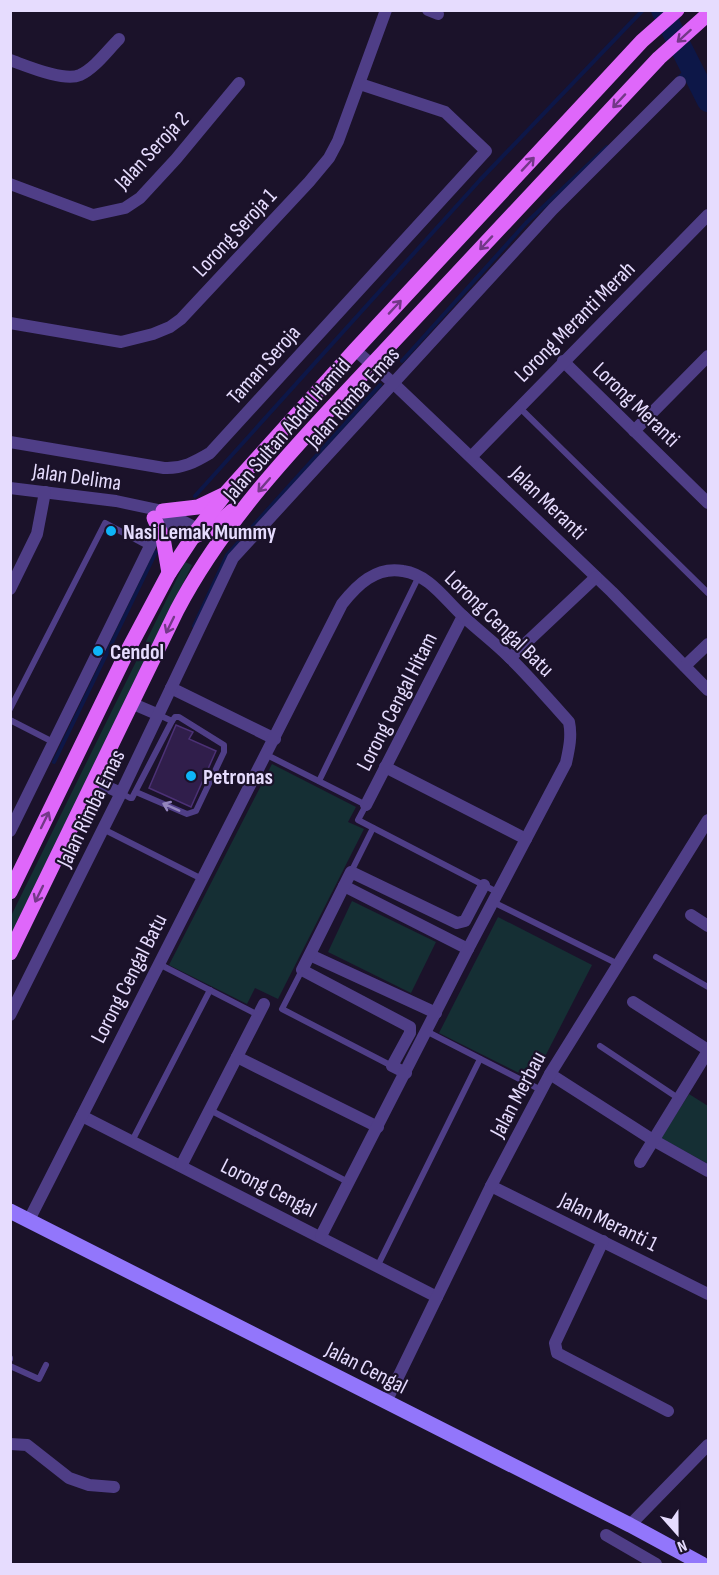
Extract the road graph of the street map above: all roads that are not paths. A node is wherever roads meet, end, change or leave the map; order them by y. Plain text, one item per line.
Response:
1 (387, 10) edge
2 (677, 10) edge
3 (708, 14) edge
4 (119, 39) dead end
5 (10, 60) edge
6 (681, 82) dead end
7 (239, 83) dead end
8 (360, 84) junction
9 (10, 184) edge
10 (708, 215) edge
11 (10, 323) edge
12 (355, 350) junction
13 (707, 360) edge
14 (563, 361) junction
15 (372, 364) junction
16 (393, 383) junction
17 (519, 406) junction
18 (634, 431) junction
19 (10, 442) edge
20 (471, 457) junction
21 (10, 488) edge
22 (45, 492) junction
23 (226, 493) junction
24 (708, 502) edge
25 (246, 506) junction
26 (159, 519) junction
27 (197, 534) junction
28 (150, 547) junction
29 (169, 573) junction
30 (197, 573) junction
31 (419, 575) junction
32 (596, 577) junction
33 (10, 589) edge
34 (708, 593) edge
35 (463, 616) junction
36 (708, 644) edge
37 (510, 657) junction
38 (685, 666) junction
39 (171, 688) junction
40 (708, 690) edge
41 (131, 703) junction
42 (10, 709) edge
43 (159, 715) junction
44 (10, 720) edge
45 (172, 721) junction
46 (275, 739) junction
47 (54, 742) junction
48 (267, 754) junction
49 (385, 767) junction
50 (94, 781) junction
51 (319, 781) junction
52 (136, 792) junction
53 (122, 793) junction
54 (366, 805) junction
55 (708, 820) edge
56 (373, 828) junction
57 (103, 829) junction
58 (10, 831) edge
59 (526, 838) junction
60 (351, 872) junction
61 (202, 880) junction
62 (484, 885) junction
63 (344, 886) junction
64 (10, 892) edge
65 (496, 897) junction
66 (691, 915) dead end
67 (708, 926) edge
68 (468, 949) junction
69 (10, 953) edge
70 (310, 955) junction
71 (656, 957) dead end
72 (159, 964) junction
73 (618, 964) junction
74 (302, 970) junction
75 (708, 987) edge
76 (210, 990) junction
77 (633, 1002) dead end
78 (261, 1010) joint
79 (436, 1013) junction
80 (10, 1015) edge
81 (426, 1031) junction
82 (600, 1046) dead end
83 (708, 1051) edge
84 (237, 1057) junction
85 (480, 1059) junction
86 (392, 1066) junction
87 (405, 1072) junction
88 (550, 1074) junction
89 (541, 1090) junction
90 (679, 1099) junction
91 (210, 1110) junction
92 (82, 1116) junction
93 (378, 1127) junction
94 (653, 1140) junction
95 (132, 1141) junction
96 (640, 1162) dead end
97 (181, 1166) junction
98 (708, 1171) edge
99 (349, 1183) junction
100 (491, 1186) junction
101 (10, 1211) edge
102 (29, 1220) junction
103 (321, 1236) junction
104 (603, 1241) junction
105 (378, 1265) junction
106 (708, 1293) edge
107 (437, 1297) junction
108 (46, 1365) dead end
109 (10, 1366) edge
110 (386, 1402) junction
111 (668, 1411) dead end
112 (10, 1444) edge
113 (708, 1445) edge
114 (114, 1487) dead end
115 (630, 1525) junction
116 (606, 1535) dead end
117 (656, 1564) edge
118 (702, 1564) edge

1 - 8 street, Lorong Seroja 1
12 -> 2 main road, Jalan Sultan Abdul Hamid
3 -> 15 main road, Jalan Sultan Abdul Hamid
4 - 5 street
6 - 16 street, Jalan Rimba Emas
7 - 9 street, Jalan Seroja 2
8 - 11 street, Lorong Seroja 1
8 - 19 street, Taman Seroja
10 - 14 street, Lorong Meranti Merah
12 - 15 street, Jalan Meranti
12 - 23 main road, Jalan Sultan Abdul Hamid
13 - 18 street
14 - 17 street, Lorong Meranti Merah
14 - 18 street, Lorong Meranti
15 - 16 street, Jalan Meranti
15 -> 25 main road, Jalan Sultan Abdul Hamid
16 - 20 street, Jalan Meranti
16 - 39 street, Jalan Rimba Emas
17 - 20 street, Lorong Meranti Merah
17 - 34 lane
18 - 24 street, Lorong Meranti
20 - 32 street, Jalan Meranti
21 - 22 street, Jalan Delima
22 - 26 street, Jalan Delima
22 - 33 street
23 - 26 main road
23 - 27 main road, Jalan Sultan Abdul Hamid
25 - 27 main road
25 - 30 main road, Jalan Sultan Abdul Hamid
26 - 27 street, Jalan Delima
26 - 28 street
26 - 29 main road
27 - 29 main road, Jalan Sultan Abdul Hamid
27 - 30 main road
28 - 42 lane
28 - 47 street
64 -> 29 main road, Jalan Sultan Abdul Hamid
30 -> 41 main road, Jalan Sultan Abdul Hamid
31 - 35 street, Lorong Cengal Batu
31 - 46 street, Lorong Cengal Batu
31 - 51 lane
32 - 37 street
32 - 38 street, Jalan Meranti
35 - 37 street, Lorong Cengal Batu
35 - 49 street, Lorong Cengal Hitam
36 - 38 street
37 - 59 street, Lorong Cengal Batu
38 - 40 street, Jalan Meranti
39 - 43 street, Jalan Rimba Emas
39 - 46 street
41 - 43 street
41 - 50 main road, Jalan Sultan Abdul Hamid
43 - 45 lane
43 - 53 street, Jalan Rimba Emas
44 - 47 lane
45 - 52 lane
45 -> 52 lane
46 - 48 street, Lorong Cengal Batu
47 - 58 street
48 - 51 lane
48 - 61 street, Lorong Cengal Batu
49 - 54 street, Lorong Cengal Hitam
49 - 59 street
50 - 53 street
50 -> 69 main road, Jalan Sultan Abdul Hamid
51 - 54 lane
52 - 53 lane
53 - 57 street, Jalan Rimba Emas
54 - 56 lane
55 - 73 street, Jalan Merbau
56 - 60 lane
56 - 62 lane
57 - 61 lane
57 - 80 street, Jalan Rimba Emas
59 - 65 street, Lorong Cengal Batu
60 - 62 street
60 - 63 street
61 - 72 street, Lorong Cengal Batu
62 - 65 lane
63 - 68 street
63 - 70 street
65 - 68 street, Lorong Cengal Batu
65 - 73 lane
66 - 67 street
68 - 79 street, Lorong Cengal Batu
70 - 74 street
70 - 79 street
71 - 75 lane
72 - 76 lane
72 - 92 street, Lorong Cengal Batu
73 - 88 street, Jalan Merbau
74 - 86 street
74 - 86 lane
76 - 78 lane
76 - 95 lane
77 - 83 street
78 - 84 street
79 - 81 street, Lorong Cengal Batu
81 - 85 lane
81 - 87 street, Lorong Cengal Batu
82 - 90 lane
83 - 90 street
84 - 91 street
84 - 93 street
85 - 89 lane
85 - 105 lane
86 - 87 street
87 - 93 street, Lorong Cengal Batu
88 - 89 street, Jalan Merbau
88 - 94 street
89 - 100 street, Jalan Merbau
90 - 94 street
91 - 97 street
91 - 99 lane
92 - 95 street, Lorong Cengal
92 - 102 street, Lorong Cengal Batu
93 - 99 street, Lorong Cengal Batu
94 - 96 street
94 - 98 street
95 - 97 street, Lorong Cengal
97 - 103 street, Lorong Cengal
99 - 103 street, Lorong Cengal Batu
100 - 104 street, Jalan Meranti 1
100 - 107 street, Jalan Merbau
101 - 102 street, Jalan Cengal
102 - 110 street, Jalan Cengal
103 - 105 street, Lorong Cengal
104 - 106 street, Jalan Meranti 1
104 - 111 street
105 - 107 street, Lorong Cengal
107 - 110 street, Jalan Merbau
108 - 109 lane
110 - 115 street, Jalan Cengal
112 - 114 street
113 - 115 street
115 - 118 street, Jalan Cengal
116 - 117 street

